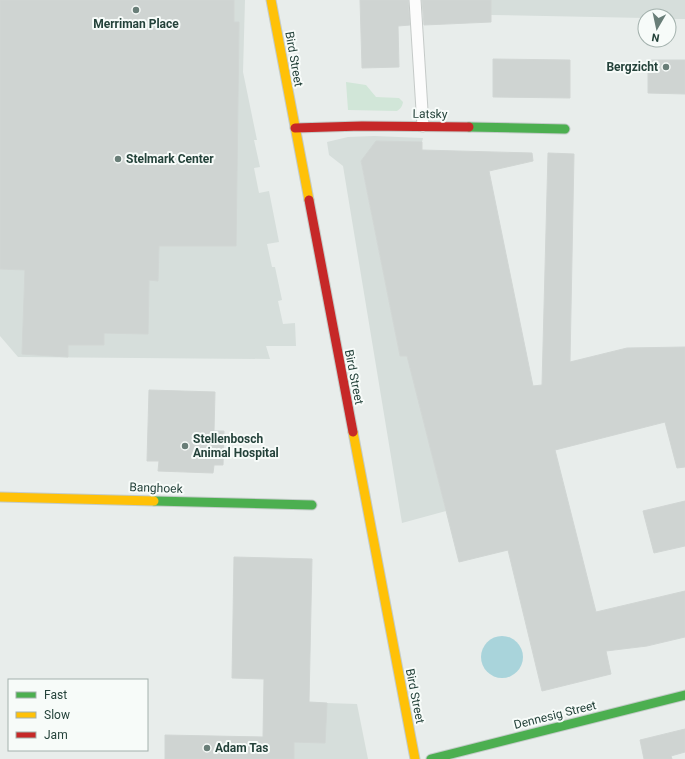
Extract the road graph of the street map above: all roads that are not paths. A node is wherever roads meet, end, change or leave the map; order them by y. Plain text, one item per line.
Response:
1 (271, 0) edge
2 (415, 0) edge
3 (423, 126) junction
4 (295, 128) junction
5 (564, 129) dead end
6 (0, 497) edge
7 (312, 505) dead end
8 (685, 695) edge
9 (415, 759) edge
10 (431, 759) edge

1 - 4 street, Bird Street
2 - 3 lane
3 - 4 street, Latsky
3 - 5 street, Latsky
4 - 9 street, Bird Street
6 - 7 street, Banghoek
8 - 10 street, Dennesig Street

